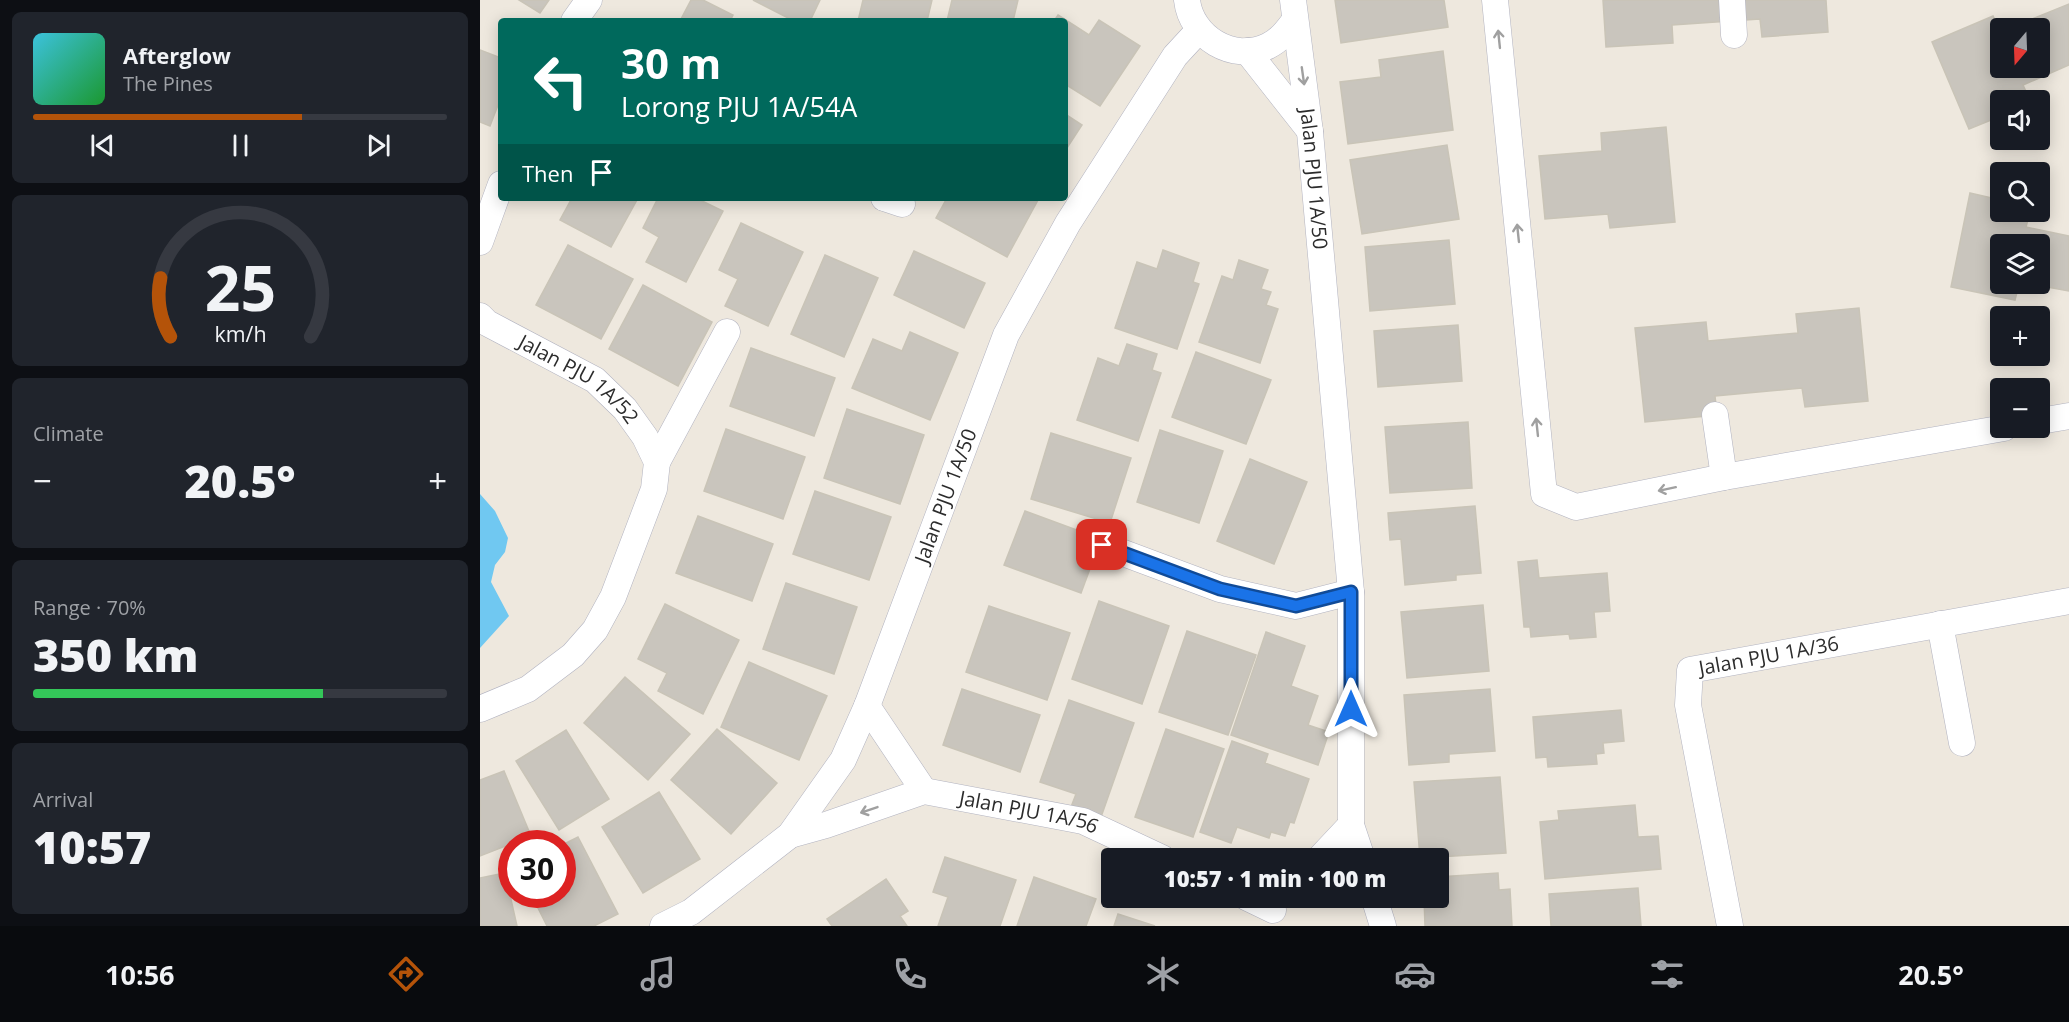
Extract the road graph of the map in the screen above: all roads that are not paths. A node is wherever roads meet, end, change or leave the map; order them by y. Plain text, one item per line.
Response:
1 (589, 0) edge
2 (1495, 0) edge
3 (1732, 0) edge
4 (1294, 10) edge
5 (1191, 12) edge
6 (576, 18) edge
7 (1734, 35) dead end
8 (1247, 51) junction
9 (1310, 132) junction
10 (498, 191) edge
11 (480, 242) edge
12 (480, 316) edge
13 (727, 332) dead end
14 (1715, 415) dead end
15 (2069, 416) edge
16 (2050, 419) edge
17 (1990, 430) edge
18 (657, 462) junction
19 (1725, 477) junction
20 (1102, 545) dead end
21 (1351, 592) junction
22 (2069, 601) edge
23 (1940, 624) junction
24 (867, 706) junction
25 (480, 709) edge
26 (1962, 743) dead end
27 (924, 791) junction
28 (1351, 825) junction
29 (790, 835) junction
30 (1141, 848) edge
31 (1329, 848) edge
32 (1359, 848) edge
33 (1377, 908) edge
34 (663, 926) edge
35 (1383, 926) edge
36 (1730, 926) edge

1 - 6 street
19 -> 2 street
3 - 7 street
4 - 8 street
4 -> 9 street, Jalan PJU 1A/50
5 - 8 street
5 - 24 street, Jalan PJU 1A/50
8 - 9 street
9 - 21 street, Jalan PJU 1A/50
10 - 11 street
12 - 18 street, Jalan PJU 1A/52
13 - 18 street
14 - 19 street
15 - 16 street
17 - 19 street
18 - 25 street
20 - 21 street
21 - 28 street, Jalan PJU 1A/50
22 - 23 street, Jalan PJU 1A/36
23 - 26 street
23 - 36 street, Jalan PJU 1A/36
24 - 27 street
24 - 29 street, Jalan PJU 1A/50
27 -> 29 street
27 - 30 street, Jalan PJU 1A/56
28 - 31 street
28 - 32 street, Jalan PJU 1A/50
29 - 34 street, Jalan PJU 1A/50
33 - 35 street

